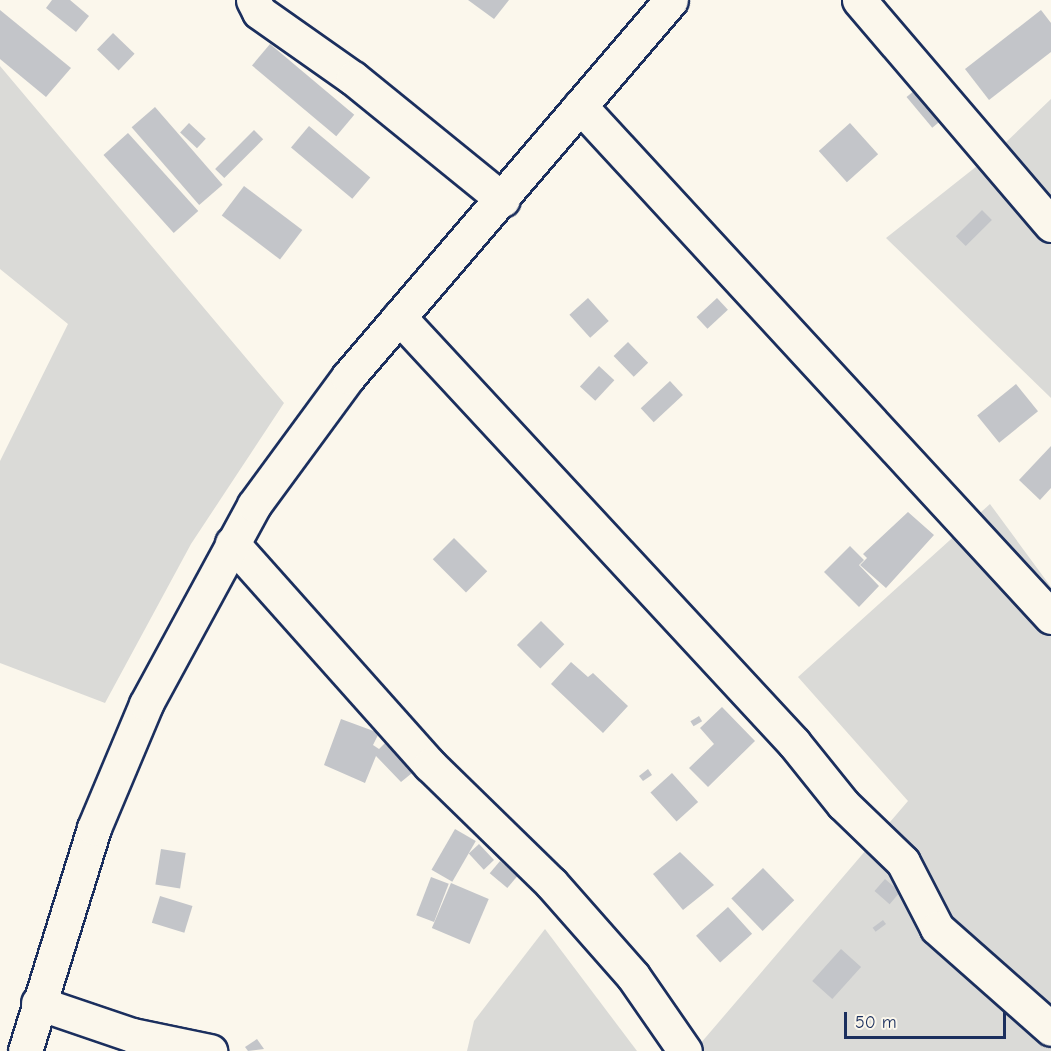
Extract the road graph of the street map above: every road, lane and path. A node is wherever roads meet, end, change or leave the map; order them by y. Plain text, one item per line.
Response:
1 (253, 0) edge
2 (671, 0) edge
3 (859, 0) edge
4 (580, 106) junction
5 (503, 200) junction
6 (1051, 225) edge
7 (399, 317) junction
8 (232, 543) junction
9 (1051, 617) edge
10 (38, 1003) junction
11 (1051, 1029) edge
12 (682, 1050) edge
13 (25, 1051) edge
14 (210, 1051) edge

1 - 5 street
2 - 4 street
3 - 6 street
4 - 5 street
4 - 9 street
5 - 7 street
7 - 8 street
7 - 11 street
8 - 10 street
8 - 12 street
10 - 13 street
10 - 14 street

